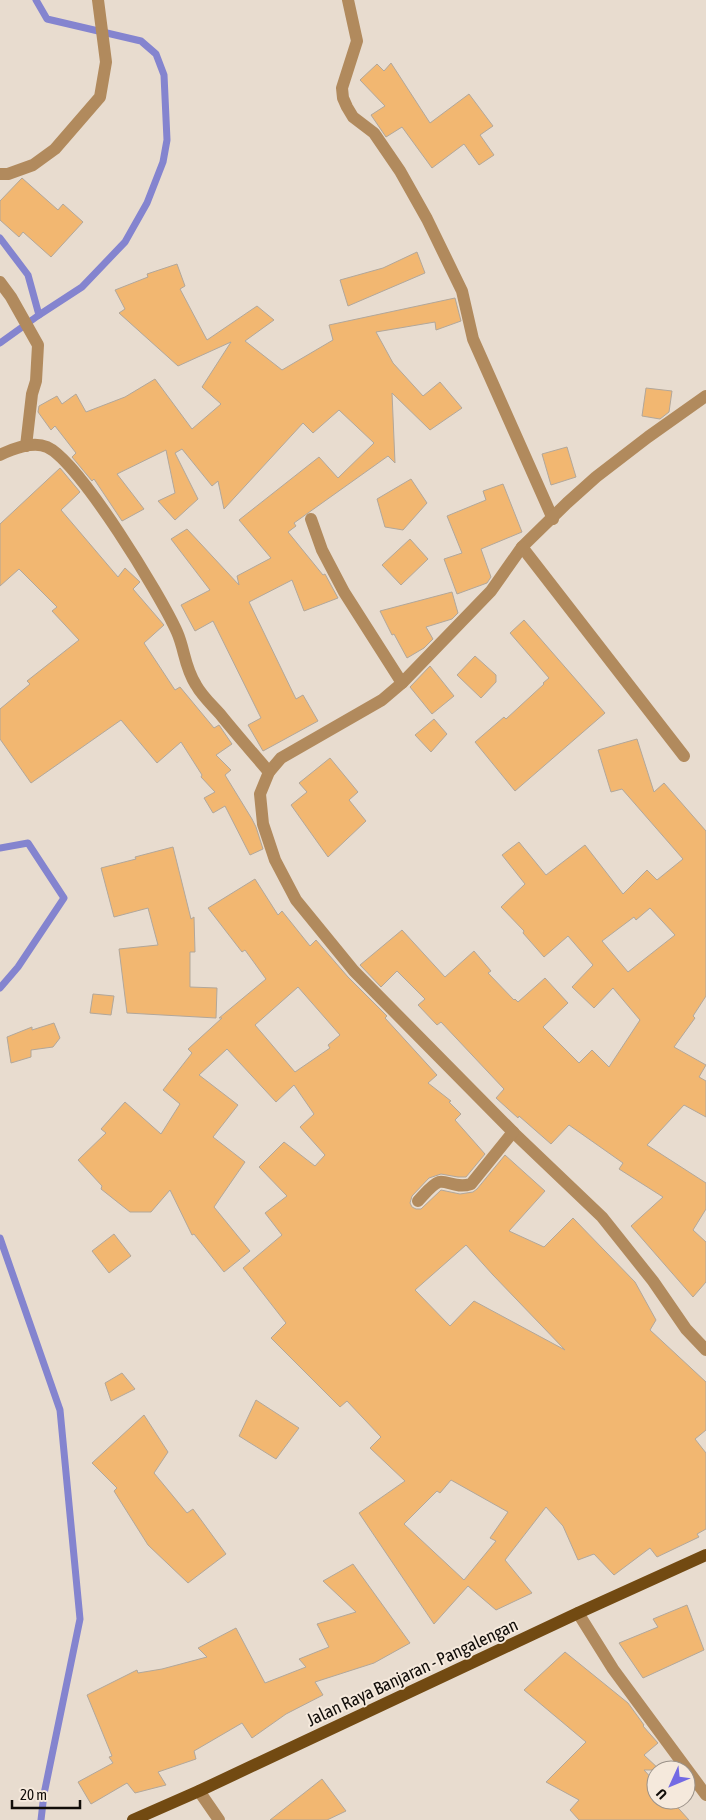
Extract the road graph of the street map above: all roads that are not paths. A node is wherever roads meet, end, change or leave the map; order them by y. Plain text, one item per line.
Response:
1 (98, 0) edge
2 (348, 0) edge
3 (0, 174) edge
4 (0, 282) edge
5 (706, 396) edge
6 (26, 446) junction
7 (0, 456) edge
8 (553, 518) junction
9 (311, 519) dead end
10 (522, 547) junction
11 (402, 683) junction
12 (684, 756) dead end
13 (269, 772) junction
14 (513, 1132) junction
15 (418, 1201) dead end
16 (706, 1350) edge
17 (706, 1555) edge
18 (578, 1613) junction
19 (199, 1791) junction
20 (706, 1795) edge
21 (132, 1820) edge
22 (219, 1820) edge

1 - 3 street
2 - 8 street
4 - 6 street
5 - 8 street
6 - 7 street
6 - 13 street
8 - 10 street
9 - 11 street
10 - 11 street
10 - 12 street
11 - 13 street
13 - 14 street
14 - 15 street
14 - 16 street
17 - 18 main road, Jalan Raya Banjaran - Pangalengan
18 - 19 main road, Jalan Raya Banjaran - Pangalengan
18 - 20 street
19 - 21 main road, Jalan Raya Banjaran - Pangalengan
19 - 22 street

